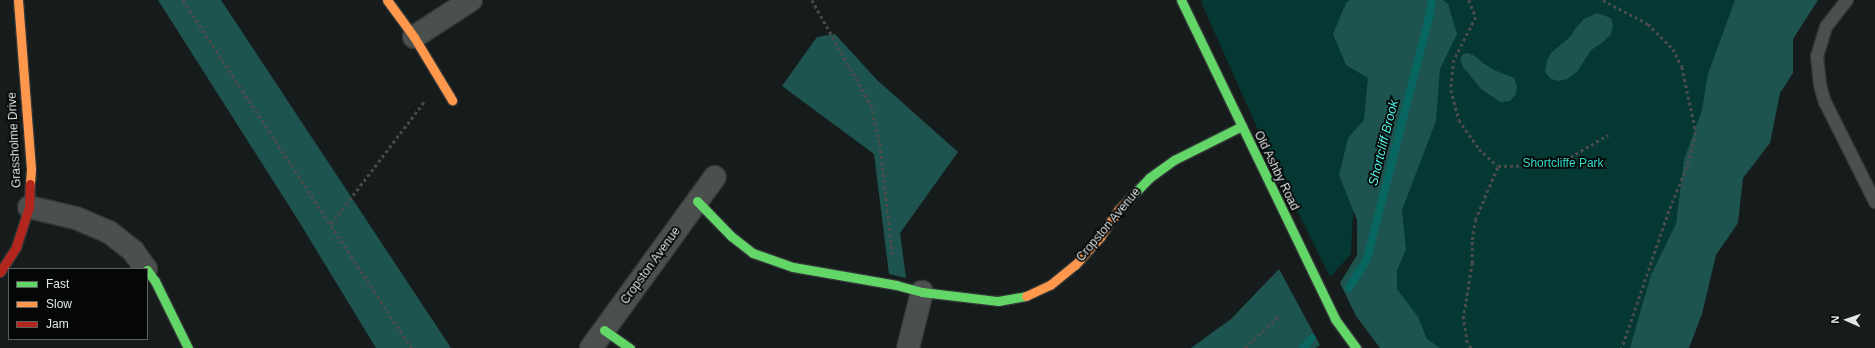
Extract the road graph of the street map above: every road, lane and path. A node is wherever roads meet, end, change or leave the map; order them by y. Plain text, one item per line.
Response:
1 (18, 0) edge
2 (183, 0) edge
3 (387, 0) edge
4 (471, 0) edge
5 (812, 0) edge
6 (1181, 0) edge
7 (1469, 0) edge
8 (1604, 0) edge
9 (1847, 0) edge
10 (414, 37) junction
11 (441, 80) junction
12 (452, 100) dead end
13 (1242, 126) junction
14 (1608, 135) dead end
15 (1498, 166) junction
16 (715, 176) dead end
17 (697, 201) junction
18 (1875, 202) edge
19 (29, 207) junction
20 (331, 224) junction
21 (146, 268) edge
22 (148, 271) edge
23 (0, 272) edge
24 (896, 285) junction
25 (922, 292) junction
26 (1279, 316) dead end
27 (604, 330) junction
28 (188, 348) edge
29 (412, 348) edge
30 (591, 348) edge
31 (630, 348) edge
32 (908, 348) edge
33 (1245, 348) edge
34 (1356, 348) edge
35 (1471, 348) edge
36 (1622, 348) edge

1 - 19 street, Grassholme Drive
2 - 20 path
3 - 10 street
4 - 10 street
5 - 24 path
6 - 13 street, Old Ashby Road
7 - 15 path
8 - 36 path
9 - 18 lane
10 - 11 street
11 - 12 street
11 - 20 path
13 - 25 street, Cropston Avenue
13 - 34 street, Old Ashby Road
14 - 15 path
15 - 35 path
16 - 17 street, Cropston Avenue
17 - 24 street, Cropston Avenue
17 - 27 street, Cropston Avenue
19 - 21 street
19 - 23 street, Grassholme Drive
20 - 29 path
22 - 28 street
24 - 25 street, Cropston Avenue
25 - 32 street
26 - 33 path
27 - 30 street, Cropston Avenue
27 - 31 street

